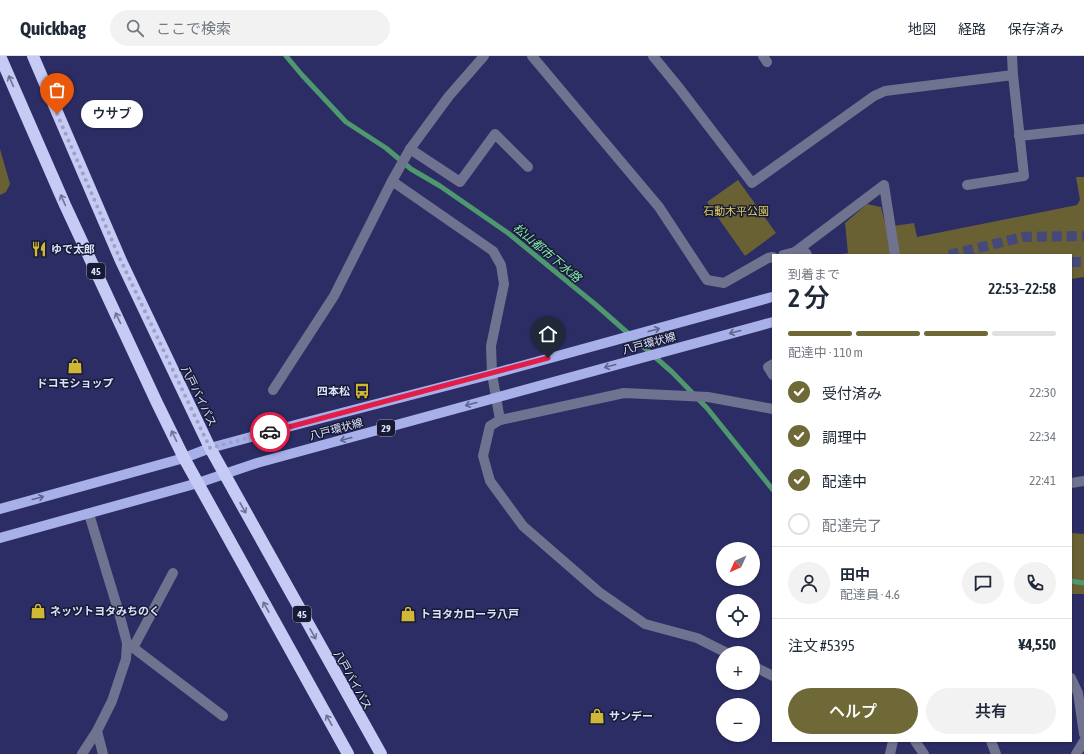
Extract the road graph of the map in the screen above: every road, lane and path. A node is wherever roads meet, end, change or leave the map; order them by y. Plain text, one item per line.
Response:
1 (0, 56) edge
2 (33, 56) edge
3 (484, 56) edge
4 (532, 56) edge
5 (653, 56) edge
6 (1012, 56) edge
7 (1013, 75) junction
8 (1084, 129) edge
9 (1020, 136) junction
10 (410, 149) junction
11 (528, 167) dead end
12 (392, 181) junction
13 (967, 185) dead end
14 (795, 252) junction
15 (787, 254) edge
16 (806, 254) edge
17 (895, 254) edge
18 (772, 257) edge
19 (772, 297) dead end
20 (772, 322) edge
21 (772, 365) edge
22 (772, 373) edge
23 (492, 374) junction
24 (273, 390) dead end
25 (495, 398) junction
26 (772, 409) edge
27 (500, 420) junction
28 (210, 448) junction
29 (184, 458) junction
30 (224, 474) junction
31 (1084, 481) edge
32 (198, 483) junction
33 (1072, 483) edge
34 (0, 509) edge
35 (89, 514) junction
36 (0, 538) edge
37 (173, 573) dead end
38 (130, 646) junction
39 (716, 648) edge
40 (760, 670) edge
41 (772, 676) edge
42 (1072, 680) edge
43 (223, 716) dead end
44 (97, 731) junction
45 (1084, 734) edge
46 (1084, 741) edge
47 (893, 742) edge
48 (916, 742) edge
49 (991, 742) edge
50 (82, 754) edge
51 (103, 754) edge
52 (348, 754) edge
53 (381, 754) edge
54 (890, 754) edge
55 (924, 754) edge
56 (996, 754) edge
57 (1076, 754) edge

29 -> 1 highway, 45
2 - 28 highway, 八戸バイパス / 45
3 - 10 street
4 - 18 street
5 - 7 street
6 - 7 street
7 - 9 street
8 - 9 street
9 - 13 street
10 - 11 street
10 - 12 street
12 - 23 street
12 - 24 street
14 - 15 street
14 - 16 street
14 - 17 street
23 -> 19 main road, 八戸環状線 / 29
20 -> 25 main road, 八戸環状線 / 29
21 - 22 street
23 - 25 street
23 - 28 main road, 八戸環状線 / 29
25 - 27 street
25 -> 30 main road, 八戸環状線 / 29
26 - 27 street
27 - 39 street
28 - 29 main road, 八戸環状線 / 29
28 - 30 highway, 八戸バイパス / 45
29 - 32 highway, 45
34 -> 29 main road, 八戸環状線 / 29
30 - 32 main road, 八戸環状線 / 29
30 -> 53 highway, 八戸バイパス / 45
31 - 33 street
32 - 35 main road, 八戸環状線 / 29
52 -> 32 highway, 45
35 - 36 main road, 八戸環状線 / 29
35 - 38 street
37 - 38 street
38 - 43 street
38 - 44 street
40 - 41 street
42 - 45 street
44 - 50 street
44 - 51 street
46 - 57 street
47 - 54 street
48 - 55 street
49 - 56 street

